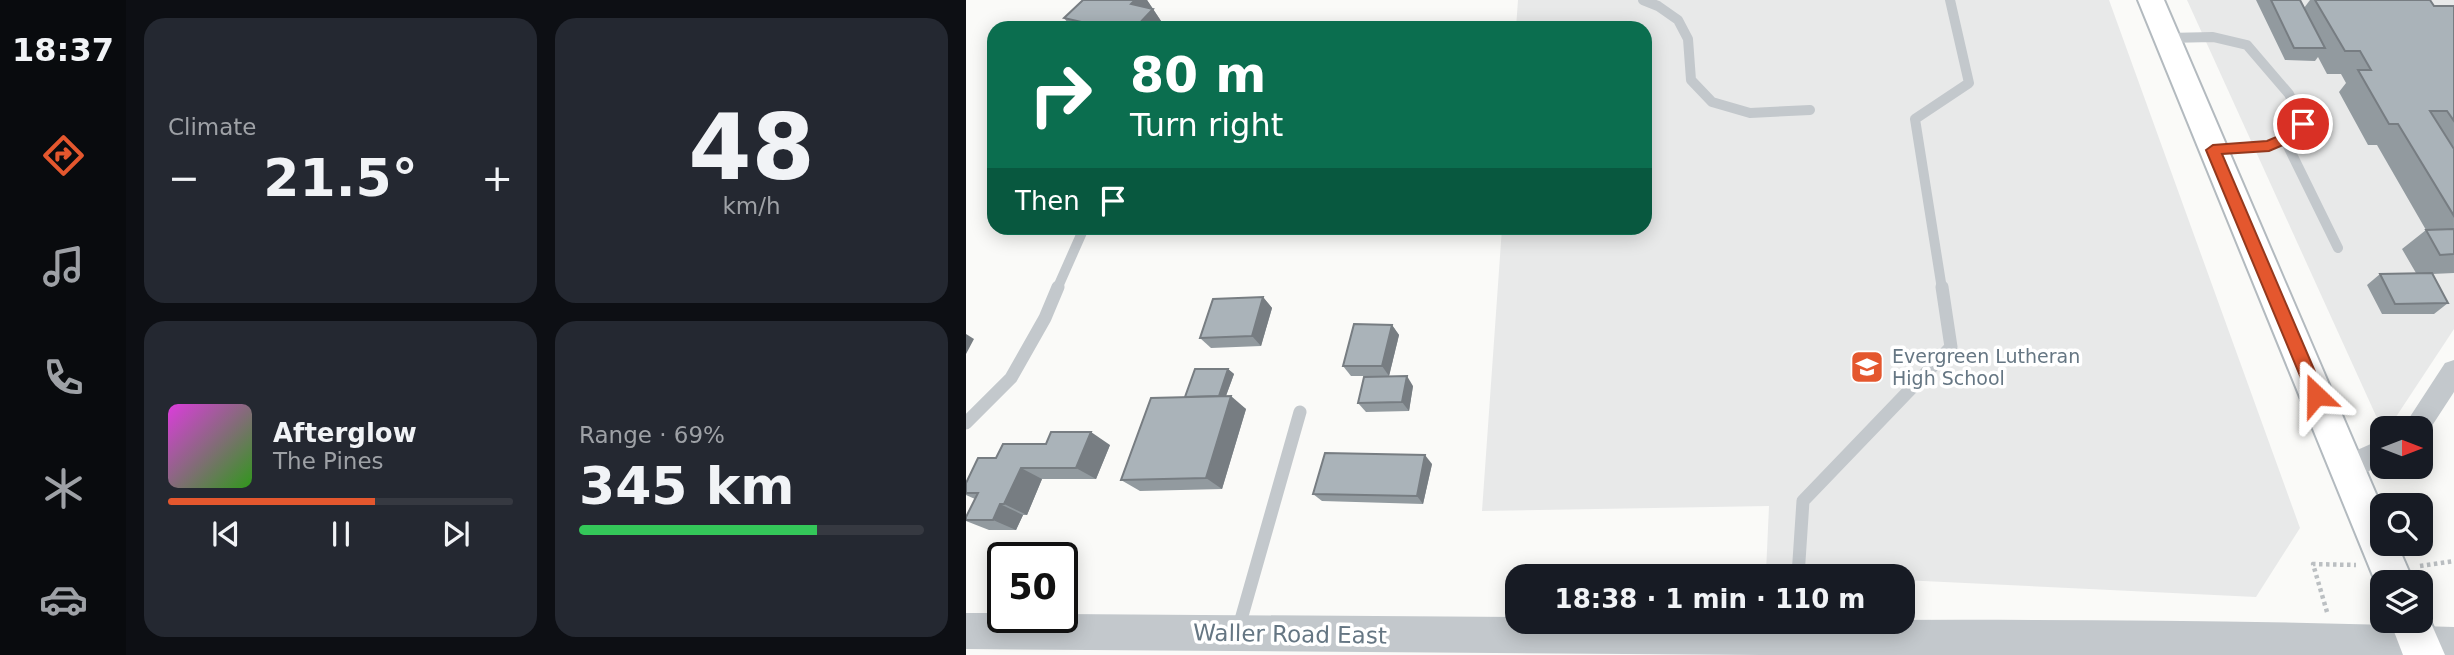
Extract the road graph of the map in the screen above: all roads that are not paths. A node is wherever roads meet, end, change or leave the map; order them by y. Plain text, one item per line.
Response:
1 (1643, 0) edge
2 (1950, 0) edge
3 (2151, 0) edge
4 (2167, 38) junction
5 (1810, 110) dead end
6 (2285, 140) junction
7 (2213, 150) junction
8 (1081, 235) edge
9 (2338, 248) dead end
10 (2454, 371) edge
11 (1300, 412) dead end
12 (2424, 416) edge
13 (966, 423) edge
14 (2370, 457) edge
15 (2347, 468) junction
16 (1799, 564) edge
17 (2389, 570) edge
18 (966, 631) edge
19 (1237, 634) junction
20 (1686, 634) edge
21 (1915, 634) edge
22 (2427, 641) edge
23 (1450, 645) edge
24 (2264, 648) edge

1 - 5 lane
2 - 16 lane
3 - 4 main road
4 - 6 lane
4 - 7 main road
6 - 7 lane
6 - 9 lane
7 - 15 main road
8 - 13 lane
10 - 12 street
11 - 19 lane
14 - 15 street
15 - 17 main road
18 - 19 street, Waller Road East
19 - 23 street, Waller Road East
20 - 23 street, Waller Road East
21 - 24 street, Waller Road East
22 - 24 street, Waller Road East

